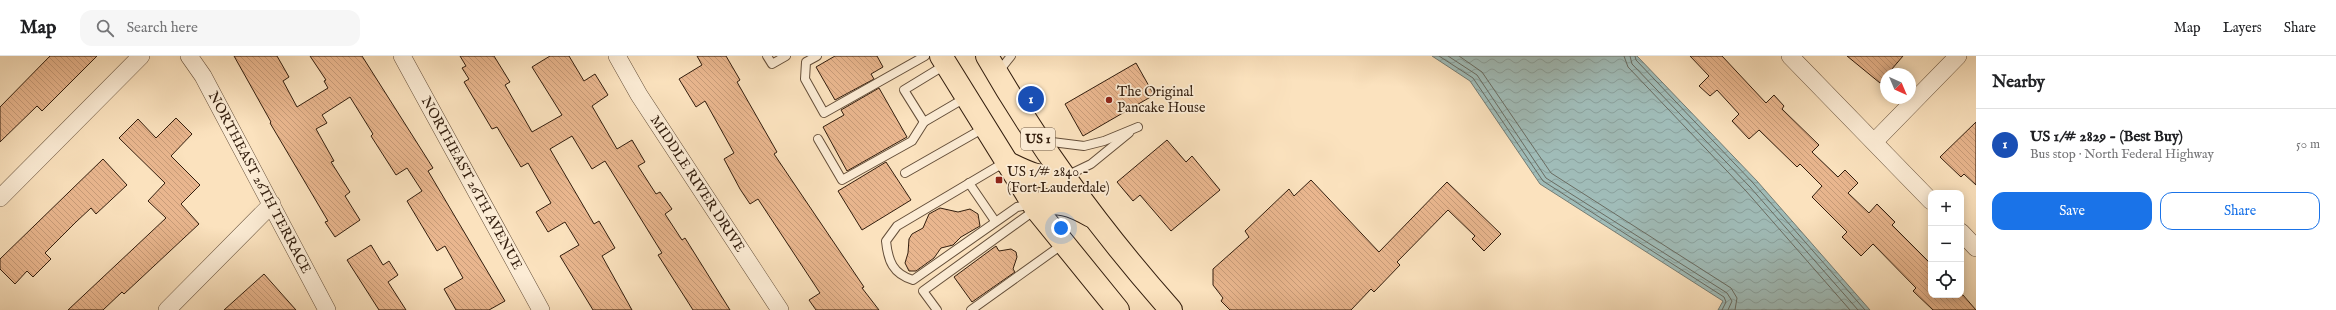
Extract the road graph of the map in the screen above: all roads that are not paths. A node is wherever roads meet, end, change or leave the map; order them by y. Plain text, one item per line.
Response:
1 (141, 56) edge
2 (189, 56) edge
3 (402, 56) edge
4 (617, 56) edge
5 (767, 56) edge
6 (786, 56) edge
7 (817, 56) edge
8 (925, 56) edge
9 (1012, 56) edge
10 (1790, 56) edge
11 (1958, 56) edge
12 (943, 60) edge
13 (992, 65) edge
14 (966, 97) junction
15 (924, 122) junction
16 (984, 128) junction
17 (818, 139) dead end
18 (1038, 140) junction
19 (1874, 141) junction
20 (1005, 162) junction
21 (905, 173) dead end
22 (1064, 177) junction
23 (969, 183) junction
24 (1928, 197) edge
25 (0, 198) edge
26 (272, 204) junction
27 (1036, 206) junction
28 (1094, 218) junction
29 (995, 221) junction
30 (1964, 235) edge
31 (1063, 244) junction
32 (1976, 248) edge
33 (167, 310) edge
34 (327, 310) edge
35 (541, 310) edge
36 (780, 310) edge
37 (937, 310) edge
38 (971, 310) edge
39 (1118, 310) edge
40 (1170, 310) edge

1 - 25 street
2 - 26 street, NORTHEAST 26TH TERRACE
3 - 35 street, NORTHEAST 26TH AVENUE
4 - 36 street, MIDDLE RIVER DRIVE
5 - 6 lane
7 - 8 lane
9 - 13 lane
10 - 19 street
11 - 19 street
12 - 14 main road, US 1
12 - 15 lane
13 - 18 main road, US 1
14 - 15 lane
14 - 16 main road, US 1
15 - 17 lane
16 - 20 main road, US 1
16 - 21 lane
18 - 22 main road, US 1
18 - 22 lane
19 - 24 street
20 - 22 main road
20 - 23 lane
20 - 27 main road, US 1
22 - 28 main road, US 1
23 - 29 lane
23 - 29 lane
26 - 33 street
26 - 34 street, NORTHEAST 26TH TERRACE
27 - 28 main road
27 - 29 lane
27 - 31 main road, US 1
27 - 37 lane
28 - 40 main road, US 1
30 - 32 street
31 - 38 lane
31 - 39 main road, US 1

